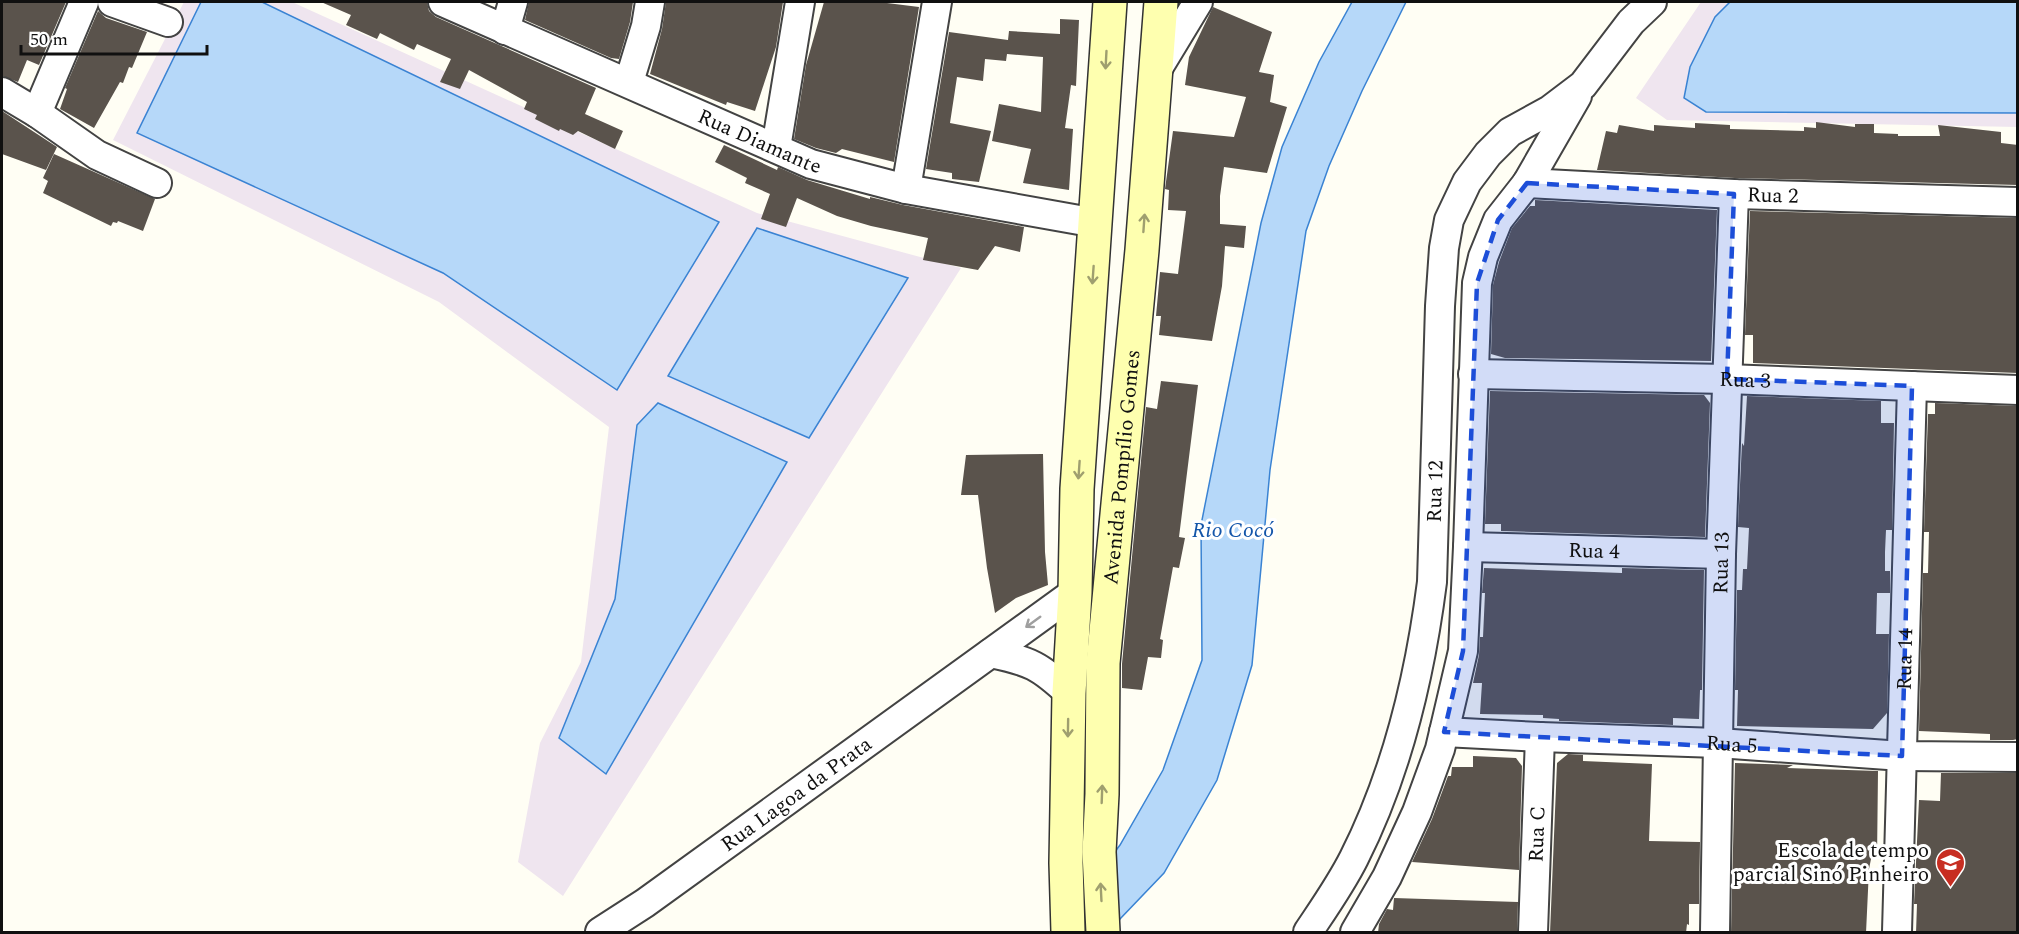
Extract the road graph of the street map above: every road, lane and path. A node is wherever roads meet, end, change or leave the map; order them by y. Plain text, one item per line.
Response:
1 (84, 2) edge
2 (112, 2) edge
3 (443, 2) edge
4 (513, 2) edge
5 (650, 2) edge
6 (800, 2) edge
7 (937, 2) edge
8 (1110, 2) edge
9 (1161, 2) edge
10 (1198, 2) edge
11 (1652, 2) edge
12 (168, 22) dead end
13 (505, 30) junction
14 (1154, 75) junction
15 (629, 82) junction
16 (1583, 85) junction
17 (2, 92) edge
18 (37, 113) junction
19 (776, 148) junction
20 (157, 183) dead end
21 (1527, 183) junction
22 (906, 189) junction
23 (1734, 194) junction
24 (2018, 202) edge
25 (1096, 223) junction
26 (1473, 374) junction
27 (1727, 380) junction
28 (1912, 386) junction
29 (2018, 390) edge
30 (1468, 547) junction
31 (1721, 554) junction
32 (1075, 592) junction
33 (991, 653) junction
34 (1069, 693) junction
35 (1444, 732) junction
36 (1540, 737) junction
37 (1718, 743) junction
38 (1902, 756) junction
39 (2018, 757) edge
40 (600, 933) edge
41 (1068, 933) edge
42 (1103, 933) edge
43 (1308, 933) edge
44 (1355, 933) edge
45 (1533, 933) edge
46 (1715, 933) edge
47 (1897, 933) edge

1 - 18 street
2 - 12 street
3 - 13 street, Rua Diamante
4 - 13 street
5 - 15 street
6 - 19 street
7 - 22 street
8 -> 25 main road, Avenida Pompílio Gomes
9 - 14 main road, Avenida Pompílio Gomes
10 - 14 street
11 - 16 street, Rua 12
13 - 15 street, Rua Diamante
42 -> 14 main road, Avenida Pompílio Gomes
15 - 19 street, Rua Diamante
16 - 21 street, Rua 12
16 - 43 street, Rua 12
17 - 18 street
18 - 20 street
19 - 22 street, Rua Diamante
21 - 23 street, Rua 2
21 - 26 street, Rua 12
22 - 25 street, Rua Diamante
23 - 24 street, Rua 2
23 - 27 street, Rua 13
25 -> 32 main road, Avenida Pompílio Gomes
26 - 27 street, Rua 3
26 - 30 street, Rua 12
27 - 28 street, Rua 3
27 - 31 street, Rua 13
28 - 29 street, Rua 3
28 - 38 street, Rua 14
30 - 31 street, Rua 4
30 - 35 street, Rua 12
31 - 37 street, Rua 13
32 -> 33 street, Rua Lagoa da Prata
32 - 34 main road, Avenida Pompílio Gomes
33 - 34 street
33 - 40 street, Rua Lagoa da Prata
34 -> 41 main road, Avenida Pompílio Gomes
35 - 36 street, Rua 5
35 - 44 street, Rua 12
36 - 37 street, Rua 5
36 - 45 street, Rua C
37 - 38 street, Rua 5
37 - 46 street, Rua 13
38 - 39 street, Rua 5
38 - 47 street, Rua 14

